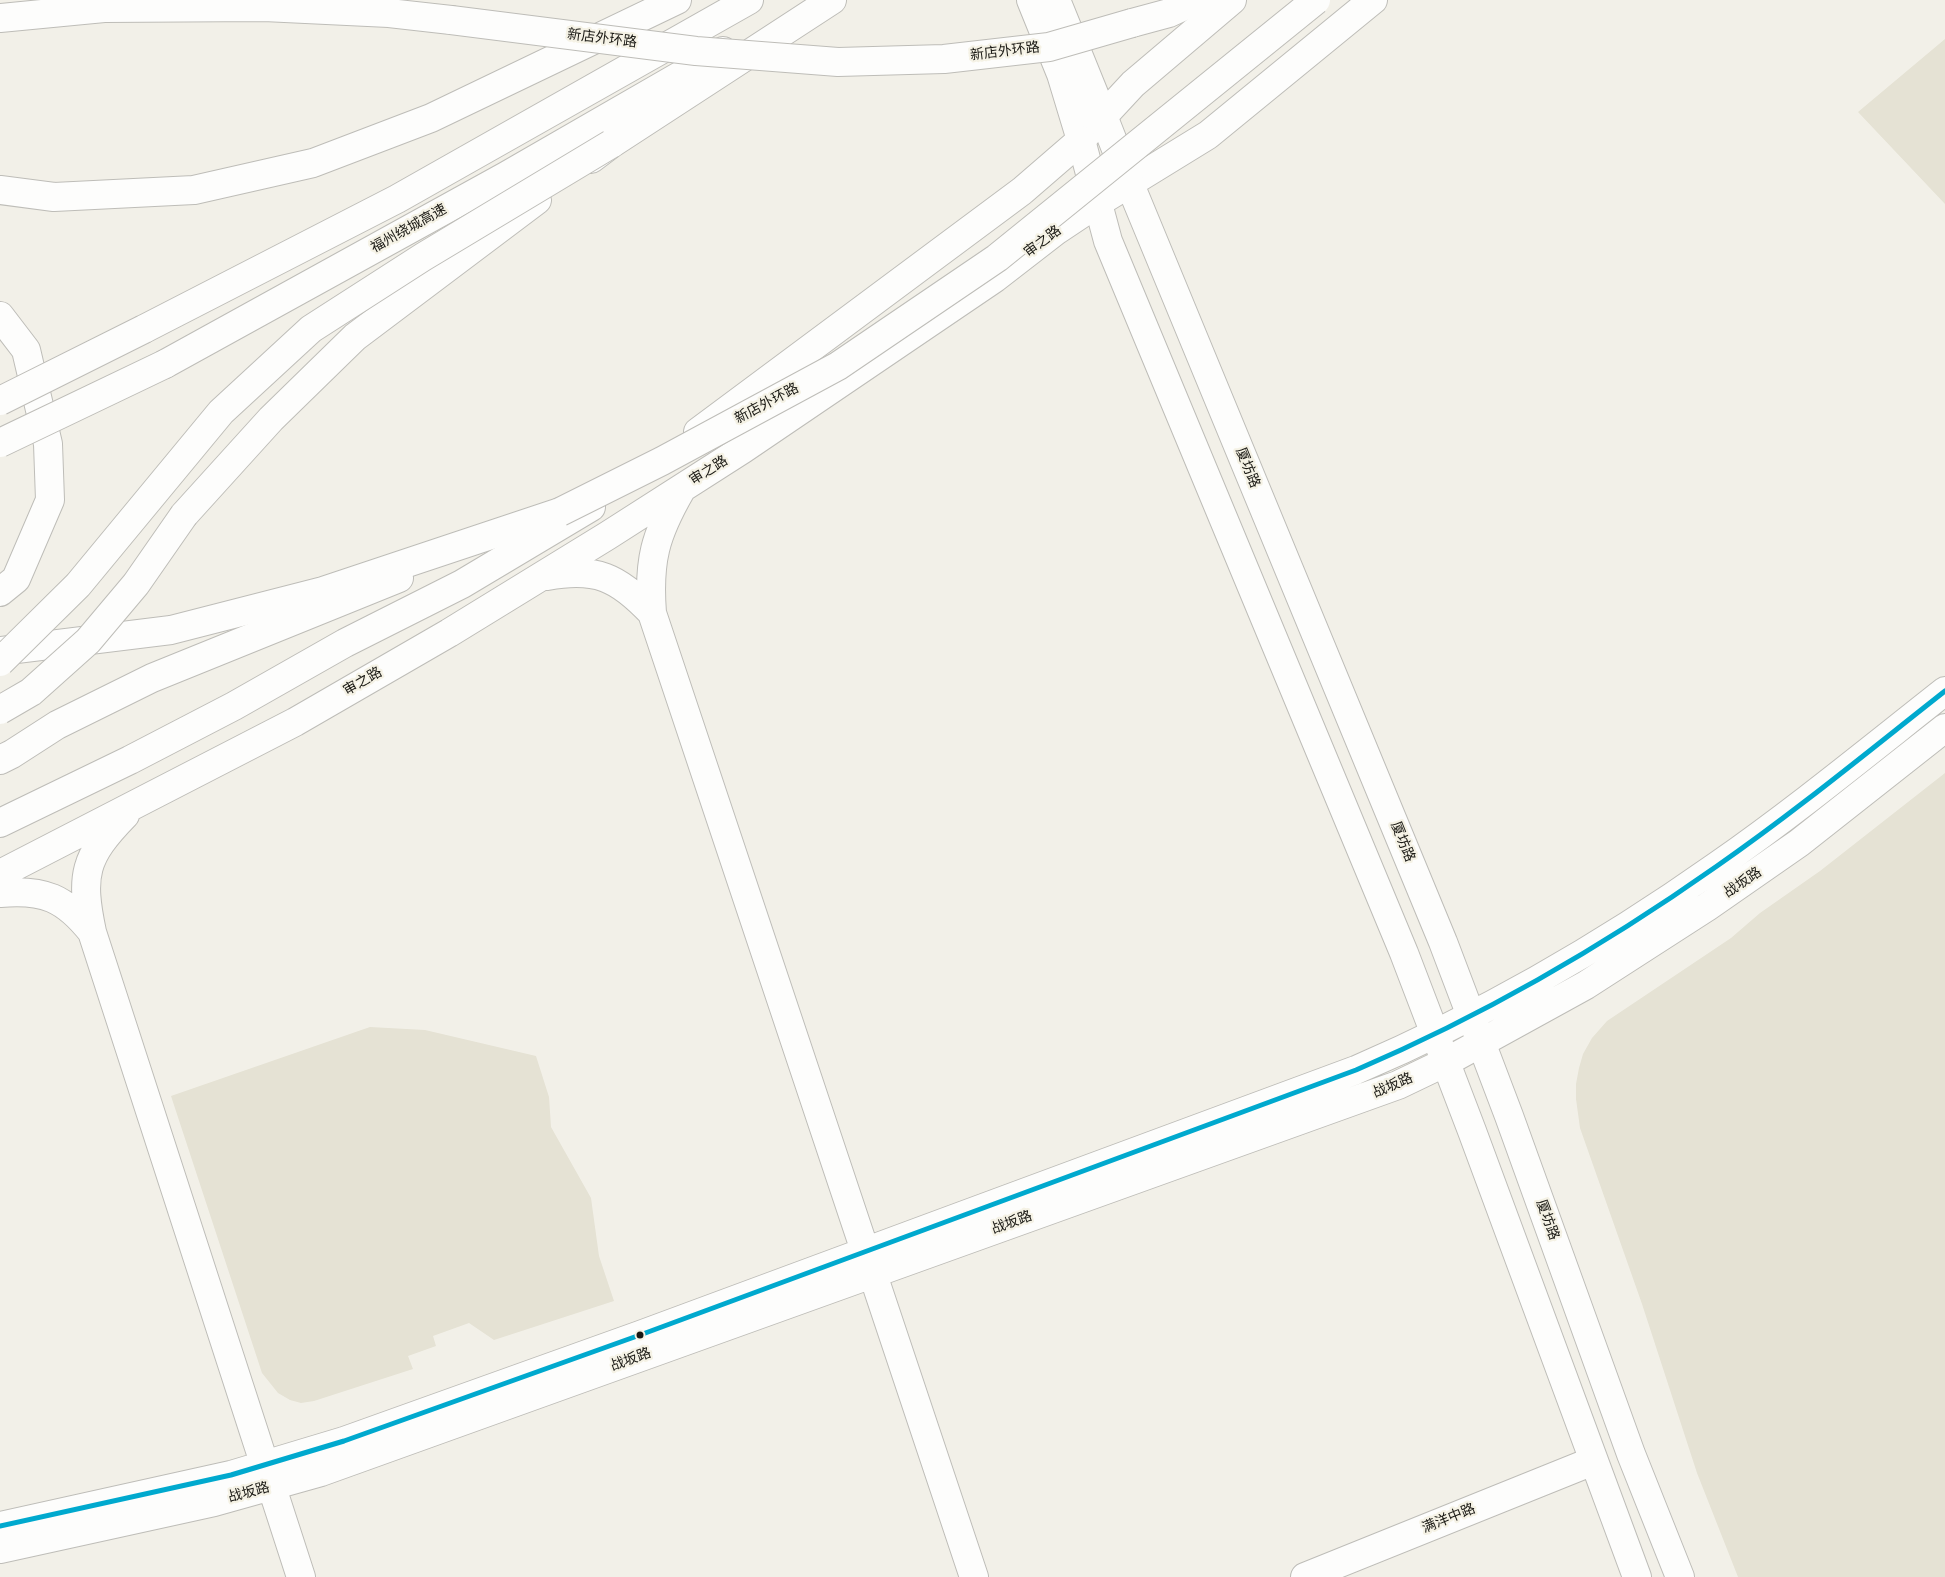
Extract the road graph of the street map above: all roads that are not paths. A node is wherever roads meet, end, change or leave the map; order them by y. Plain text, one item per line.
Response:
1 (676, 0) edge
2 (811, 0) edge
3 (832, 0) edge
4 (1032, 0) edge
5 (1056, 0) edge
6 (1197, 0) edge
7 (1232, 0) edge
8 (1316, 0) edge
9 (1374, 0) edge
10 (739, 6) edge
11 (0, 18) edge
12 (751, 44) junction
13 (1103, 116) junction
14 (1080, 140) junction
15 (611, 144) junction
16 (1129, 182) junction
17 (0, 190) edge
18 (1099, 202) junction
19 (0, 316) edge
20 (0, 401) edge
21 (0, 443) edge
22 (684, 486) junction
23 (560, 512) junction
24 (539, 578) junction
25 (0, 592) edge
26 (652, 613) junction
27 (0, 651) edge
28 (0, 662) edge
29 (1945, 691) edge
30 (0, 710) edge
31 (1945, 728) edge
32 (6, 757) edge
33 (134, 805) junction
34 (0, 823) edge
35 (0, 874) edge
36 (0, 893) edge
37 (92, 932) junction
38 (1471, 1015) junction
39 (1435, 1033) junction
40 (1482, 1043) junction
41 (1446, 1062) junction
42 (869, 1262) junction
43 (1593, 1461) junction
44 (268, 1476) junction
45 (0, 1526) edge
46 (0, 1549) edge
47 (301, 1577) edge
48 (974, 1577) edge
49 (1305, 1577) edge
50 (1637, 1577) edge
51 (1680, 1577) edge

1 - 17 main road
2 - 12 main road, 福州绕城高速
3 - 12 main road
4 - 14 main road
5 - 13 main road, 厦坊路
6 - 11 main road, 新店外环路, bridge
7 - 13 main road
8 - 23 main road, 新店外环路, bridge
9 - 16 main road, 审之路
10 - 20 main road, bridge
12 - 15 main road
12 - 21 main road, 福州绕城高速, bridge
13 - 14 main road
13 - 16 main road, 厦坊路
14 - 18 main road
14 - 34 main road
15 - 28 main road, bridge
15 - 30 main road, bridge
16 - 18 main road, 审之路
16 - 38 main road, 厦坊路
18 - 22 main road, 审之路
18 - 39 main road
19 - 25 main road
22 - 24 main road, 审之路
22 - 26 main road
23 - 27 main road
23 - 32 main road
24 - 26 main road
24 - 33 main road, 审之路
26 - 42 main road
29 - 38 main road, 战坂路
31 - 40 main road, 战坂路
33 - 35 main road, 审之路
33 - 37 main road
36 - 37 main road
37 - 44 main road
38 - 39 main road, 战坂路
38 - 40 main road, 厦坊路
39 - 41 main road
39 - 42 main road, 战坂路
40 - 41 main road, 战坂路
40 - 51 main road, 厦坊路
41 - 42 main road, 战坂路
41 - 43 main road
42 - 44 main road, 战坂路
42 - 48 main road
43 - 49 main road, 满洋中路
43 - 50 main road
44 - 45 main road, 战坂路
44 - 46 main road, 战坂路
44 - 47 main road

